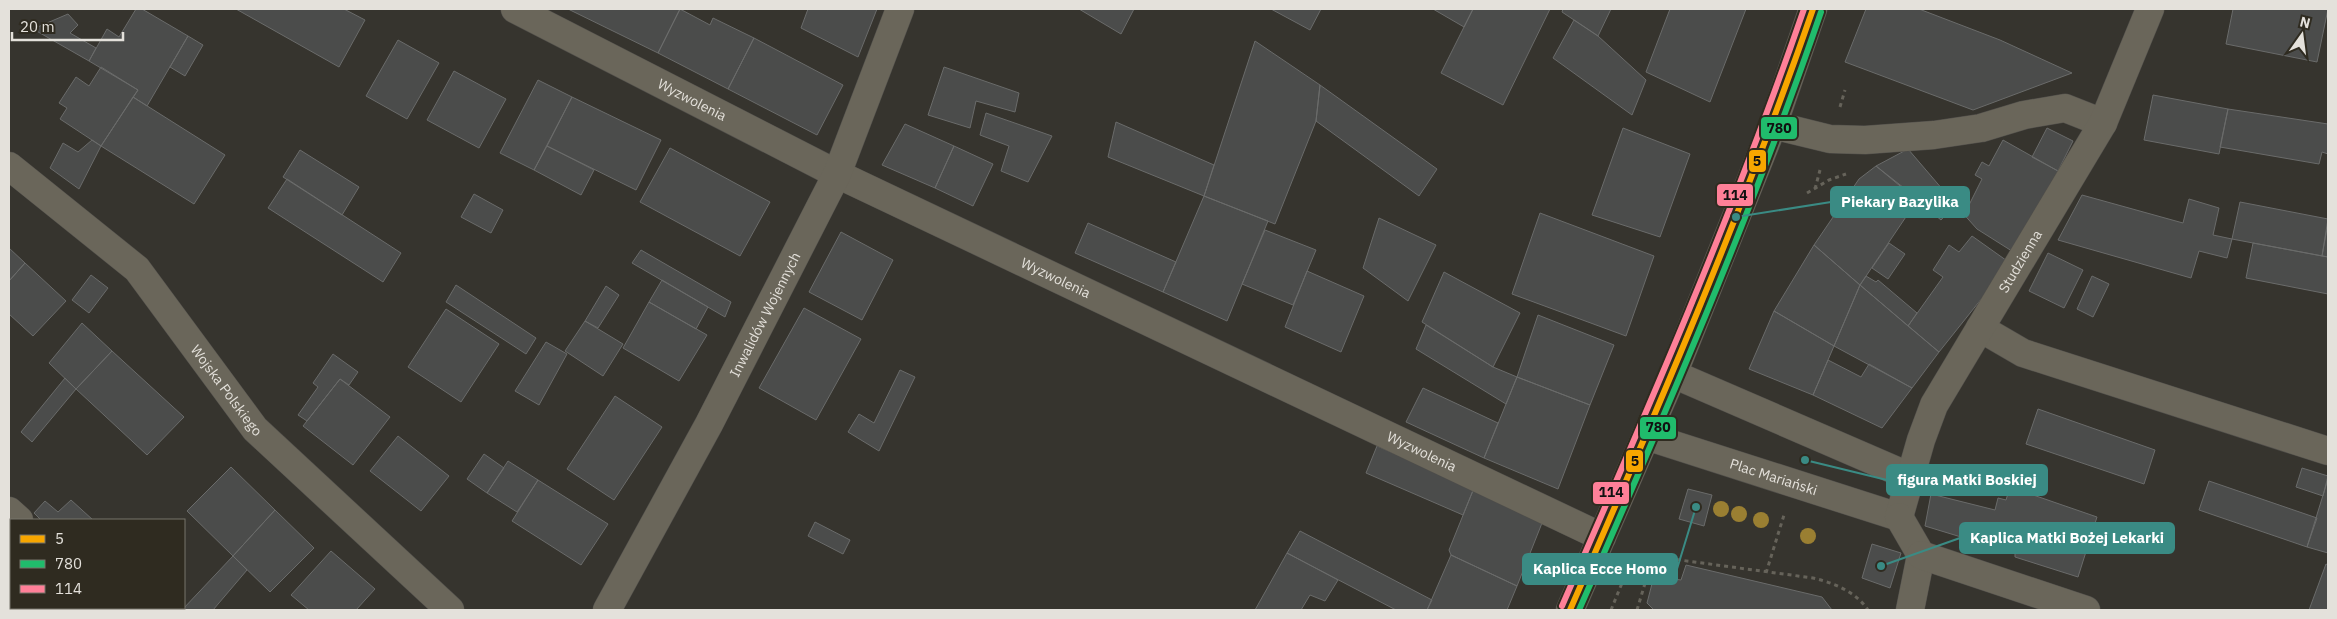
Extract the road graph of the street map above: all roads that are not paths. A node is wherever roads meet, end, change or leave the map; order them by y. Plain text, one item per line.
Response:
1 (515, 9) edge
2 (900, 9) edge
3 (1813, 9) edge
4 (2150, 9) edge
5 (2103, 123) junction
6 (1773, 125) junction
7 (9, 166) edge
8 (837, 174) junction
9 (1980, 328) junction
10 (1673, 374) junction
11 (1646, 436) junction
12 (2328, 451) edge
13 (1911, 477) junction
14 (1899, 517) junction
15 (1602, 536) junction
16 (1921, 555) junction
17 (450, 610) edge
18 (607, 610) edge
19 (1570, 610) edge
20 (1910, 610) edge
21 (2086, 610) edge

1 - 8 street, Wyzwolenia
2 - 8 street, Inwalidów Wojennych
3 - 6 street
4 - 5 street, Studzienna
5 - 6 street
5 - 9 street, Studzienna
6 - 10 street
7 - 17 street, Wojska Polskiego
8 - 15 street, Wyzwolenia
8 - 18 street, Inwalidów Wojennych
9 - 12 street
9 - 13 street, Studzienna
10 - 11 street
10 - 13 street
11 - 14 street, Plac Mariański
11 - 15 street
13 - 14 street, Studzienna
14 - 16 street
15 - 19 street
16 - 20 street
16 - 21 street

